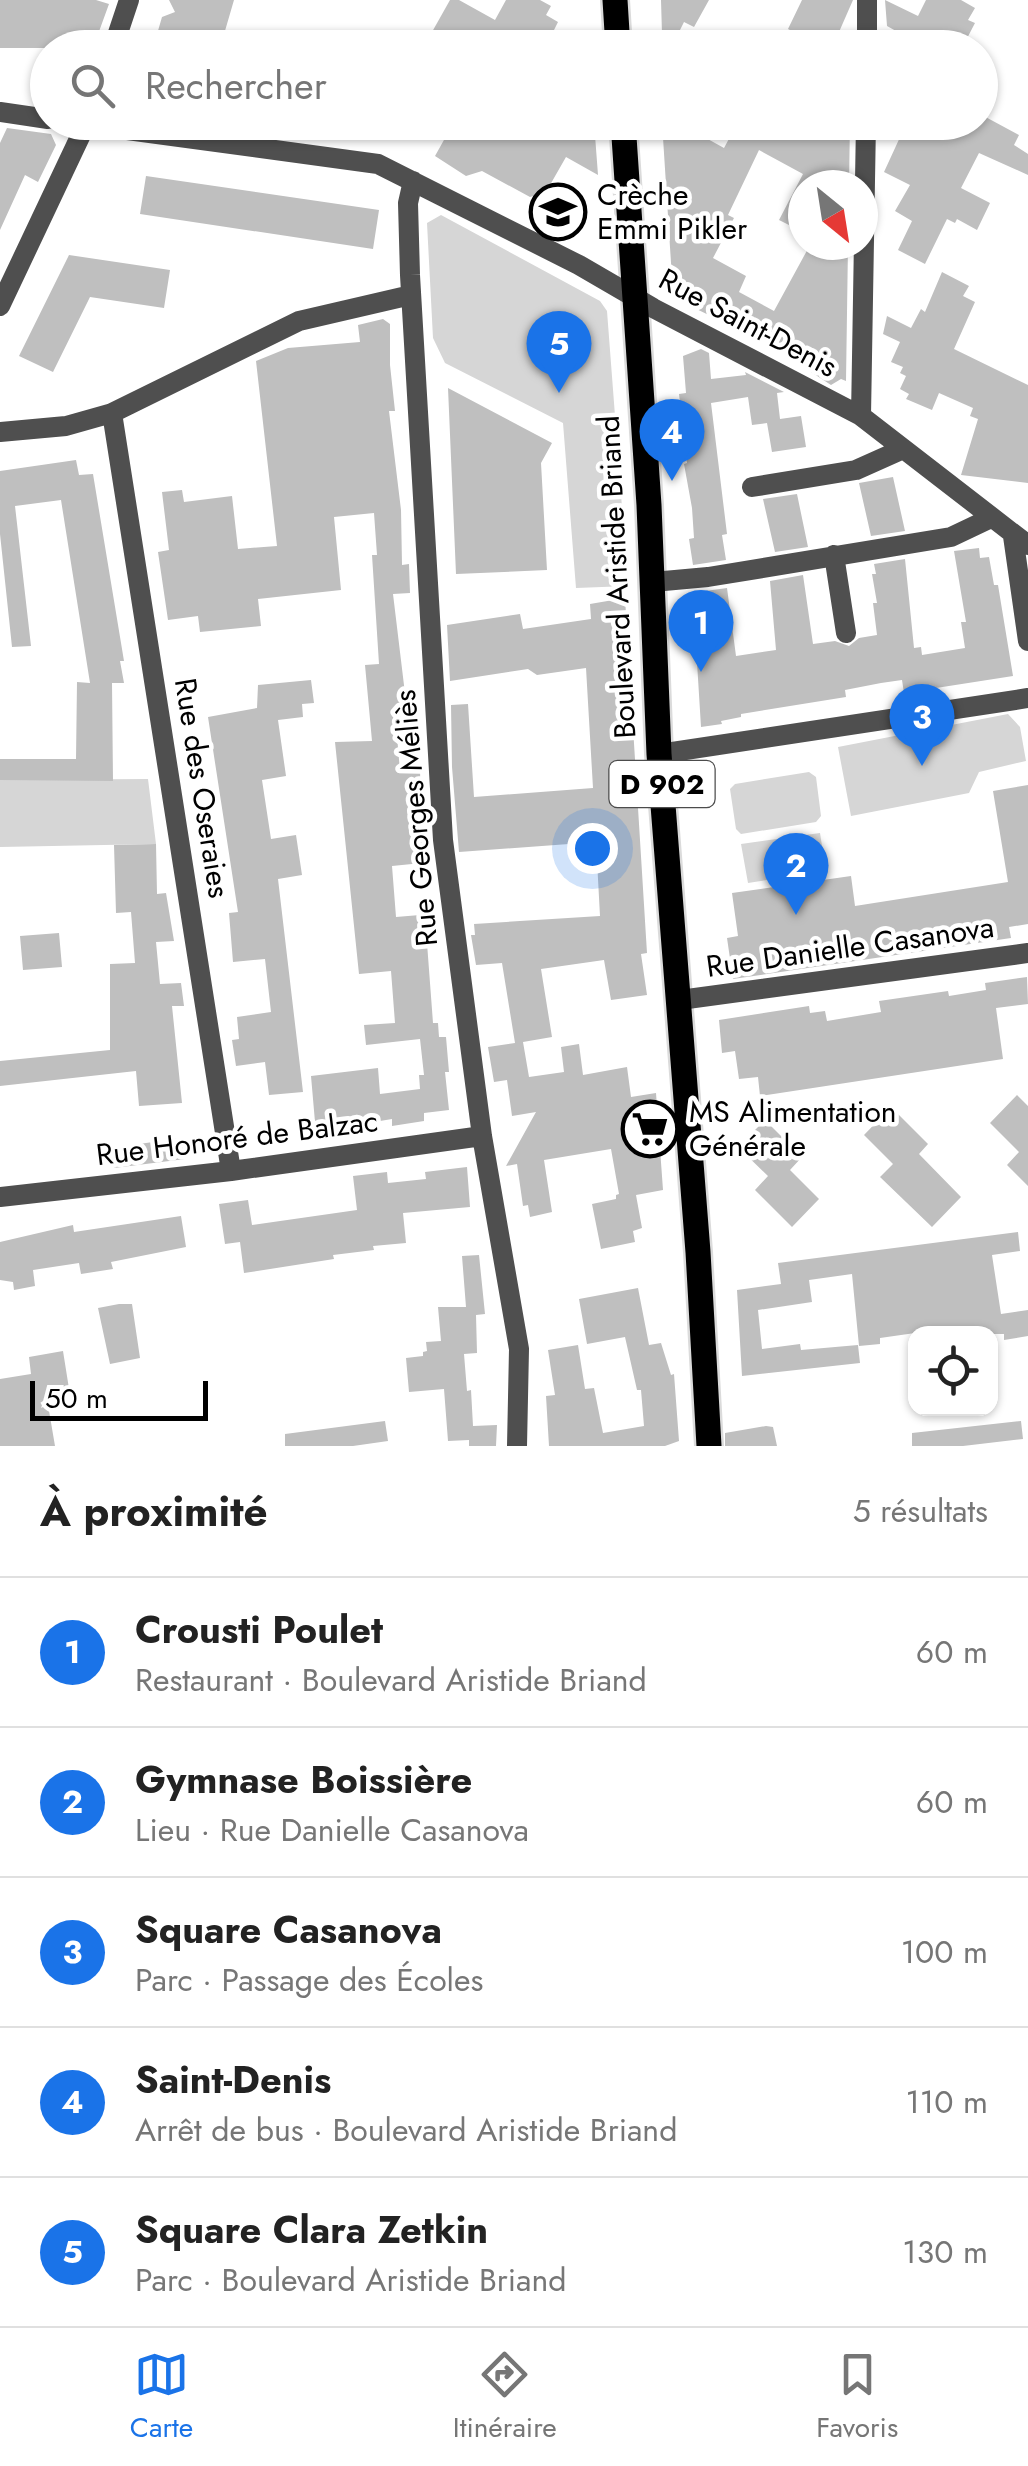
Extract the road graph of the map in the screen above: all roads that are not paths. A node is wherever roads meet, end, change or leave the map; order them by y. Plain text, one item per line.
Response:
1 (129, 0) edge
2 (615, 0) edge
3 (867, 0) edge
4 (119, 30) edge
5 (617, 30) edge
6 (868, 30) edge
7 (0, 112) edge
8 (30, 117) edge
9 (73, 140) edge
10 (204, 140) edge
11 (624, 140) edge
12 (866, 140) edge
13 (412, 182) junction
14 (411, 295) junction
15 (633, 297) junction
16 (0, 306) edge
17 (112, 413) junction
18 (861, 416) junction
19 (0, 432) edge
20 (903, 449) junction
21 (752, 487) dead end
22 (991, 518) junction
23 (1020, 541) edge
24 (834, 555) junction
25 (654, 582) junction
26 (846, 634) dead end
27 (1028, 641) edge
28 (1028, 698) edge
29 (659, 754) junction
30 (1028, 953) edge
31 (680, 1000) junction
32 (482, 1136) junction
33 (231, 1172) junction
34 (0, 1197) edge
35 (517, 1446) edge
36 (708, 1446) edge

1 - 4 street
2 - 5 main road
3 - 6 street
7 - 8 street
9 - 16 street
10 - 13 street, Rue Saint-Denis
11 - 15 main road, Boulevard Aristide Briand / D 902
12 - 18 street
13 - 14 street, Rue Georges Méliès
13 - 15 street, Rue Saint-Denis
14 - 17 street
14 - 32 street, Rue Georges Méliès
15 - 18 street, Rue Saint-Denis
15 - 25 main road, Boulevard Aristide Briand / D 902
17 - 19 street
17 - 33 street, Rue des Oseraies
18 - 20 street, Rue Saint-Denis
20 - 21 street
20 - 22 street, Rue Saint-Denis
22 - 23 street, Rue Saint-Denis
22 - 24 street
23 - 27 street
24 - 25 street
24 - 26 street
25 - 29 main road, Boulevard Aristide Briand / D 902
28 - 29 street
29 - 31 main road, Boulevard Aristide Briand / D 902
30 - 31 street, Rue Danielle Casanova
31 - 36 main road, Boulevard Aristide Briand / D 902
32 - 33 street, Rue Honoré de Balzac
32 - 35 street, Rue Georges Méliès
33 - 34 street, Rue Honoré de Balzac

